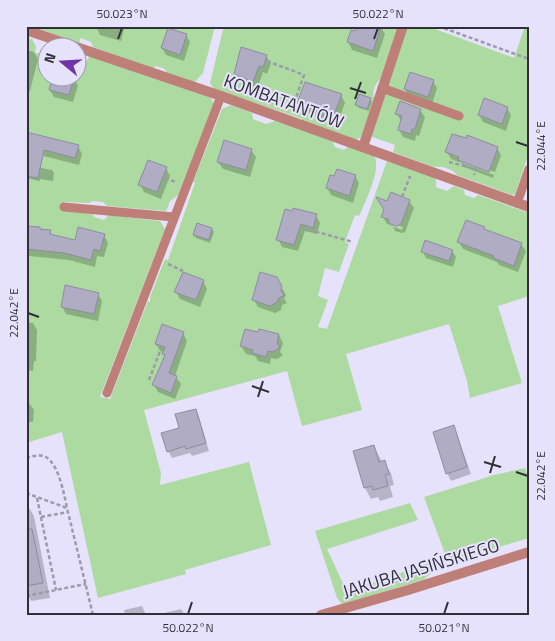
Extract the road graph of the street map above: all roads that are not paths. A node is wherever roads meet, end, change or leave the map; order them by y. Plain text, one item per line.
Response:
1 (403, 26) edge
2 (26, 30) edge
3 (382, 88) junction
4 (222, 96) junction
5 (459, 116) dead end
6 (363, 147) junction
7 (529, 169) edge
8 (517, 203) junction
9 (64, 207) dead end
10 (529, 207) edge
11 (174, 217) junction
12 (107, 393) dead end
13 (529, 552) edge
14 (322, 615) edge

1 - 3 street
2 - 4 street, KOMBATANTÓW
3 - 5 lane
3 - 6 street
4 - 6 street, KOMBATANTÓW
4 - 11 lane
6 - 8 street, KOMBATANTÓW
7 - 8 lane
8 - 10 street, KOMBATANTÓW
9 - 11 lane
11 - 12 lane
13 - 14 street, JAKUBA JASIŃSKIEGO

